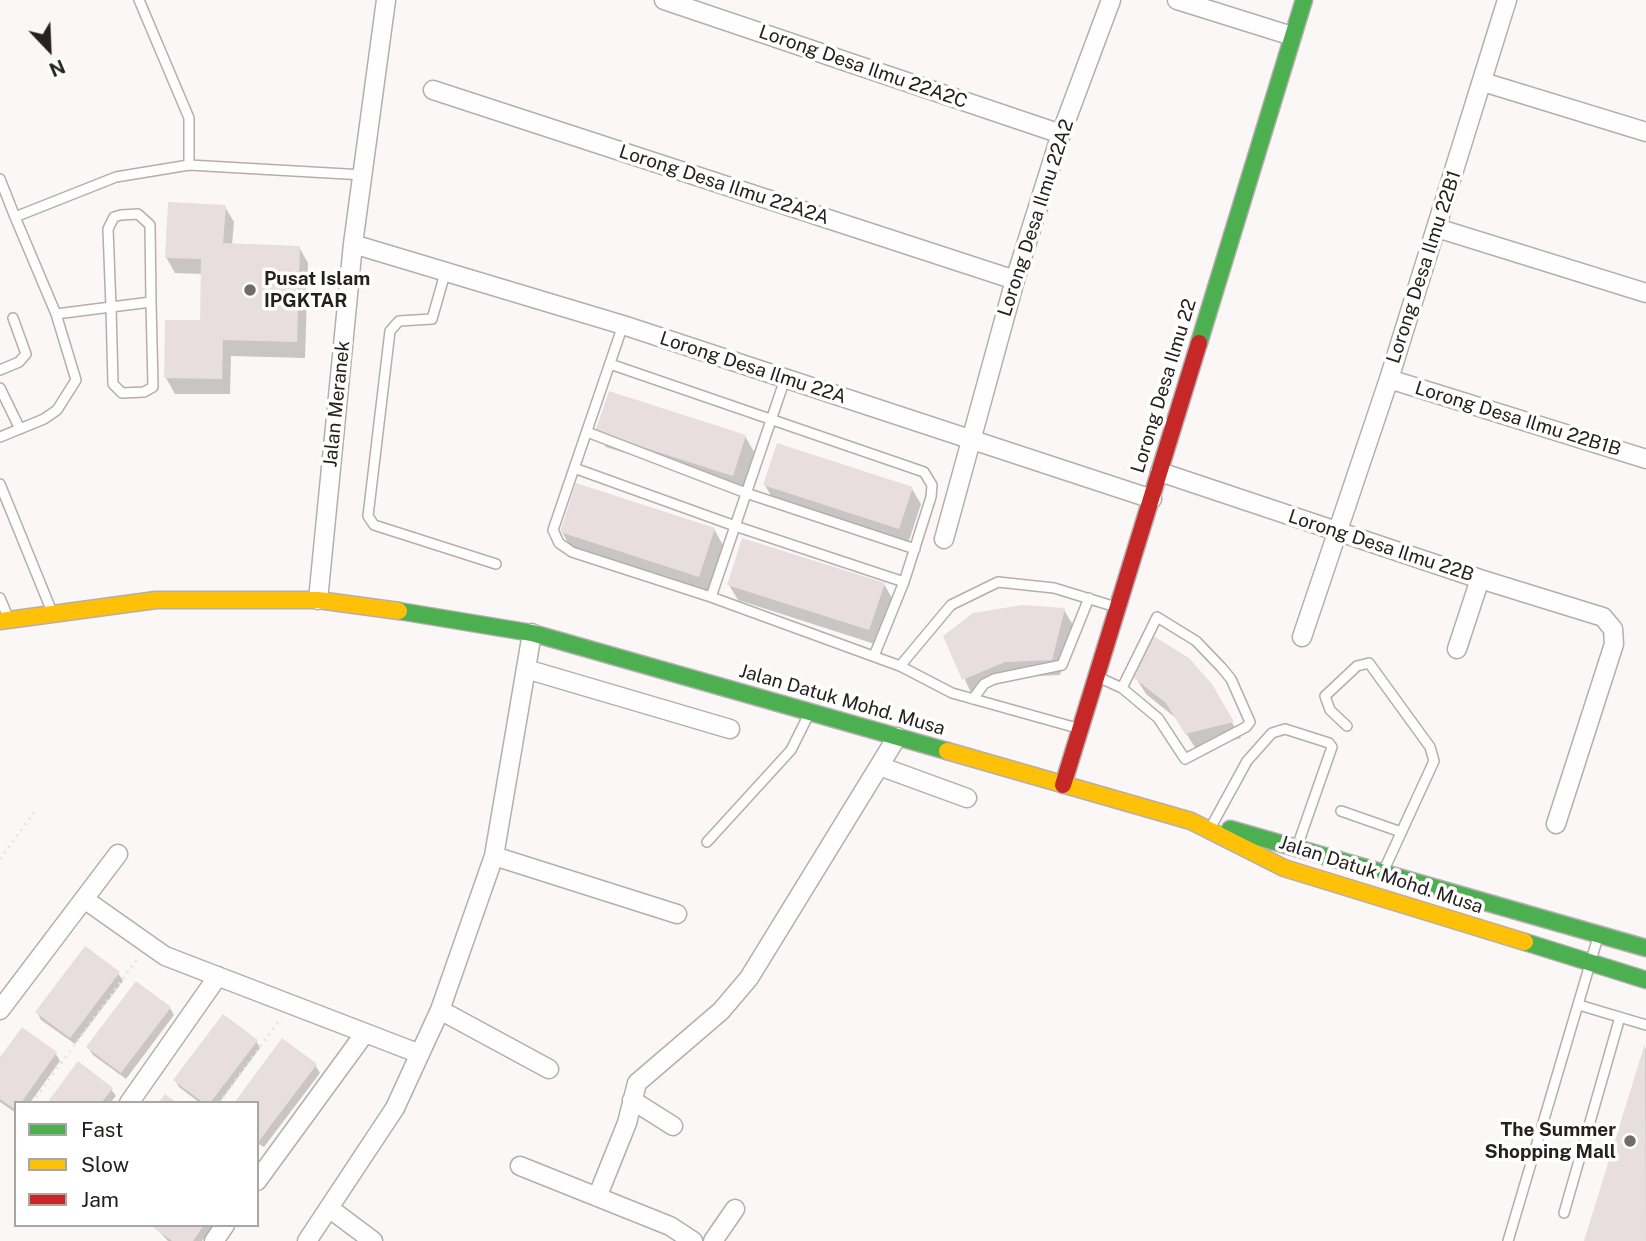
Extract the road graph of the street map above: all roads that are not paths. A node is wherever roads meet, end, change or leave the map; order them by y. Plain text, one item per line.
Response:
1 (139, 0) edge
2 (386, 0) edge
3 (664, 0) edge
4 (1111, 0) edge
5 (1177, 0) edge
6 (1304, 0) edge
7 (1507, 0) edge
8 (1292, 36) junction
9 (1483, 82) junction
10 (433, 90) dead end
11 (1646, 132) edge
12 (1062, 134) junction
13 (189, 164) junction
14 (363, 175) junction
15 (0, 179) edge
16 (15, 217) junction
17 (1437, 228) junction
18 (353, 244) junction
19 (446, 270) junction
20 (1015, 280) junction
21 (1646, 293) edge
22 (152, 302) junction
23 (111, 307) junction
24 (56, 314) junction
25 (13, 318) dead end
26 (623, 325) junction
27 (610, 364) junction
28 (0, 370) edge
29 (785, 379) junction
30 (1389, 379) junction
31 (0, 388) edge
32 (770, 422) junction
33 (20, 429) junction
34 (587, 432) junction
35 (0, 437) edge
36 (970, 438) junction
37 (1646, 459) edge
38 (574, 468) junction
39 (1160, 471) junction
40 (0, 484) edge
41 (746, 494) junction
42 (1152, 499) junction
43 (735, 526) junction
44 (1339, 533) junction
45 (944, 539) dead end
46 (915, 549) junction
47 (496, 564) dead end
48 (1480, 579) junction
49 (904, 582) junction
50 (711, 597) junction
51 (0, 598) edge
52 (1089, 598) junction
53 (318, 600) junction
54 (1117, 607) junction
55 (53, 613) junction
56 (4, 620) edge
57 (532, 633) junction
58 (1302, 637) dead end
59 (1457, 649) dead end
60 (874, 656) junction
61 (900, 666) junction
62 (526, 669) junction
63 (1095, 675) junction
64 (1122, 688) junction
65 (973, 699) junction
66 (809, 712) junction
67 (1347, 726) dead end
68 (730, 729) dead end
69 (1078, 729) junction
70 (897, 737) junction
71 (882, 767) junction
72 (1063, 785) junction
73 (967, 798) dead end
74 (1341, 811) dead end
75 (1191, 821) junction
76 (1556, 824) dead end
77 (1212, 825) junction
78 (1401, 832) junction
79 (706, 842) dead end
80 (1297, 846) junction
81 (118, 854) dead end
82 (494, 856) junction
83 (1384, 872) junction
84 (84, 899) junction
85 (677, 914) dead end
86 (1599, 934) junction
87 (1646, 948) edge
88 (1591, 964) junction
89 (218, 976) junction
90 (1646, 980) edge
91 (3, 1001) edge
92 (1579, 1005) junction
93 (440, 1010) junction
94 (1620, 1017) junction
95 (1646, 1025) edge
96 (365, 1032) junction
97 (420, 1054) junction
98 (549, 1069) dead end
99 (632, 1100) junction
100 (131, 1101) edge
101 (673, 1126) dead end
102 (520, 1166) dead end
103 (259, 1178) edge
104 (598, 1195) junction
105 (329, 1208) junction
106 (735, 1209) dead end
107 (1564, 1213) dead end
108 (307, 1241) edge
109 (373, 1241) edge
110 (693, 1241) edge
111 (713, 1241) edge
112 (1508, 1241) edge

1 - 13 lane
2 - 14 street, Jalan Meranek
3 - 12 street, Lorong Desa Ilmu 22A2C
4 - 12 street, Lorong Desa Ilmu 22A2
5 - 8 street
6 - 8 main road, Lorong Desa Ilmu 22
7 - 9 street, Lorong Desa Ilmu 22B1
8 - 39 main road, Lorong Desa Ilmu 22
9 - 11 street
9 - 17 street, Lorong Desa Ilmu 22B1
10 - 20 street, Lorong Desa Ilmu 22A2A
12 - 20 street, Lorong Desa Ilmu 22A2
13 - 14 lane
13 - 16 lane
14 - 18 street, Jalan Meranek
15 - 16 lane
16 - 24 lane
17 - 21 street
17 - 30 street, Lorong Desa Ilmu 22B1
18 - 19 street, Lorong Desa Ilmu 22A
18 - 53 street, Jalan Meranek
19 - 26 street, Lorong Desa Ilmu 22A
19 - 47 lane
20 - 36 street, Lorong Desa Ilmu 22A2
22 - 23 lane
22 - 23 lane
22 - 23 lane
23 - 24 lane
24 - 33 lane
25 - 28 lane
26 - 27 lane
26 - 29 street, Lorong Desa Ilmu 22A
27 - 32 lane
27 - 34 lane
29 - 32 lane
29 - 36 street, Lorong Desa Ilmu 22A
30 - 37 street, Lorong Desa Ilmu 22B1B
30 - 44 street, Lorong Desa Ilmu 22B1
31 - 33 lane
32 - 41 lane
32 - 46 lane
33 - 35 lane
34 - 38 lane
34 - 41 lane
36 - 42 street, Lorong Desa Ilmu 22A
36 - 45 street, Lorong Desa Ilmu 22A2
38 - 43 lane
38 - 50 lane
39 - 42 main road, Lorong Desa Ilmu 22
39 - 44 street, Lorong Desa Ilmu 22B
40 - 55 lane
41 - 43 lane
41 - 46 lane
42 - 54 main road, Lorong Desa Ilmu 22
43 - 49 lane
43 - 50 lane
44 - 48 street, Lorong Desa Ilmu 22B
44 - 58 street, Lorong Desa Ilmu 22B1
46 - 49 lane
48 - 59 street
48 - 76 street, Lorong Desa Ilmu 22B
49 - 60 lane
50 - 60 lane
51 - 56 lane
52 - 54 lane
52 - 61 lane
52 - 65 lane
53 - 55 main road, Jalan Datuk Mohd. Musa
53 - 57 main road, Jalan Datuk Mohd. Musa
54 - 63 main road, Lorong Desa Ilmu 22
55 - 56 main road, Jalan Datuk Mohd. Musa
57 - 62 street
57 - 66 main road, Jalan Datuk Mohd. Musa
60 - 61 lane
61 - 65 lane
62 - 68 street
62 - 82 street
63 - 64 lane
63 - 69 main road, Lorong Desa Ilmu 22
64 - 64 lane
65 - 69 lane
66 - 70 main road, Jalan Datuk Mohd. Musa
66 - 79 lane
67 - 78 lane
69 - 72 main road, Lorong Desa Ilmu 22
70 - 71 street
70 - 72 main road, Jalan Datuk Mohd. Musa
71 - 73 street
71 - 99 street
72 - 75 main road, Jalan Datuk Mohd. Musa
74 - 78 lane
75 - 77 main road, Jalan Datuk Mohd. Musa
75 - 88 main road, Jalan Datuk Mohd. Musa
77 - 80 main road, Jalan Datuk Mohd. Musa
77 - 80 lane
78 - 83 lane
80 - 83 main road, Jalan Datuk Mohd. Musa
81 - 84 street
82 - 85 street
82 - 93 street
83 - 86 main road, Jalan Datuk Mohd. Musa
84 - 89 street
84 - 91 street
86 - 87 main road, Jalan Datuk Mohd. Musa
86 - 88 lane
88 - 90 main road, Jalan Datuk Mohd. Musa
88 - 92 lane
89 - 96 street
89 - 100 street
92 - 94 lane
92 - 112 lane
93 - 97 street
93 - 98 street
94 - 95 lane
94 - 107 lane
96 - 97 street
96 - 103 street
97 - 105 street
99 - 101 street
99 - 104 street
102 - 104 street
104 - 110 street
105 - 108 street
105 - 109 street
106 - 111 street

